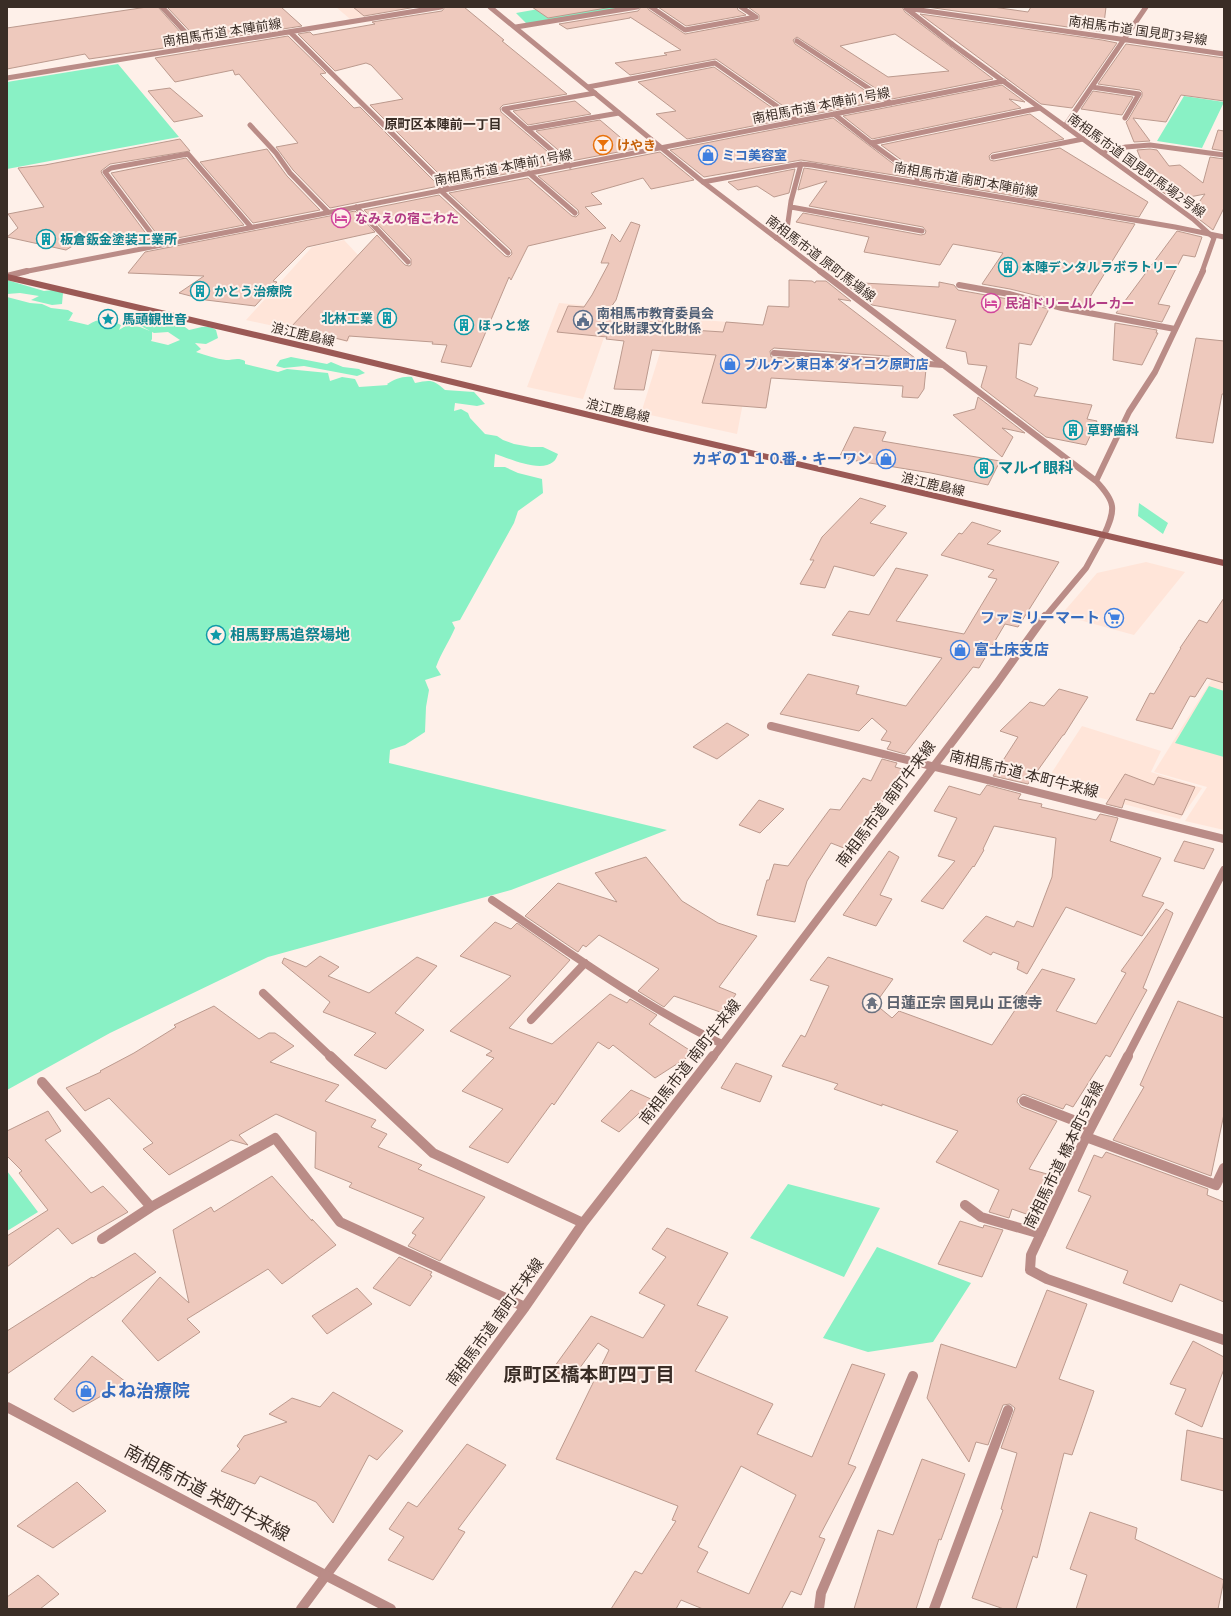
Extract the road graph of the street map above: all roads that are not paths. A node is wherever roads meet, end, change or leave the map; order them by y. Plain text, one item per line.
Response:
1 (162, 7) edge
2 (441, 7) edge
3 (490, 7) edge
4 (637, 7) edge
5 (652, 7) edge
6 (741, 7) edge
7 (905, 7) edge
8 (1146, 7) edge
9 (516, 27) junction
10 (290, 32) junction
11 (1125, 40) junction
12 (797, 42) dead end
13 (199, 46) junction
14 (1224, 54) edge
15 (7, 78) edge
16 (1004, 81) junction
17 (588, 87) junction
18 (1092, 87) junction
19 (595, 93) junction
20 (892, 103) junction
21 (1040, 108) junction
22 (619, 113) junction
23 (834, 114) junction
24 (1125, 118) dead end
25 (798, 121) junction
26 (250, 125) dead end
27 (1066, 126) junction
28 (527, 129) junction
29 (1083, 139) junction
30 (871, 143) junction
31 (660, 147) junction
32 (1101, 152) junction
33 (1224, 155) edge
34 (993, 157) dead end
35 (801, 164) junction
36 (570, 166) junction
37 (529, 173) junction
38 (703, 182) junction
39 (917, 182) junction
40 (448, 189) junction
41 (440, 190) junction
42 (356, 207) junction
43 (791, 207) junction
44 (328, 212) junction
45 (575, 213) dead end
46 (251, 227) junction
47 (922, 231) dead end
48 (1211, 235) junction
49 (1224, 237) edge
50 (776, 238) junction
51 (160, 245) junction
52 (508, 253) dead end
53 (408, 262) dead end
54 (7, 277) edge
55 (959, 286) dead end
56 (1175, 330) junction
57 (774, 353) dead end
58 (943, 365) junction
59 (1096, 481) junction
60 (1104, 535) junction
61 (1224, 563) edge
62 (771, 726) dead end
63 (933, 765) junction
64 (1224, 839) edge
65 (1224, 870) edge
66 (492, 900) dead end
67 (585, 963) junction
68 (263, 993) dead end
69 (531, 1020) dead end
70 (722, 1044) junction
71 (42, 1082) dead end
72 (1024, 1101) dead end
73 (1091, 1127) junction
74 (1086, 1137) junction
75 (1224, 1168) edge
76 (965, 1205) dead end
77 (152, 1208) junction
78 (583, 1223) junction
79 (1041, 1234) junction
80 (102, 1239) dead end
81 (525, 1307) junction
82 (1224, 1340) edge
83 (913, 1376) dead end
84 (7, 1407) edge
85 (1008, 1410) dead end
86 (325, 1575) junction
87 (300, 1609) edge
88 (391, 1609) edge
89 (819, 1609) edge
90 (934, 1609) edge

1 - 13 street
2 - 10 street, 南相馬市道 本陣前線
3 - 9 street, 南相馬市道 原町馬場線
4 - 9 street
5 - 6 street
7 - 11 street, 南相馬市道 国見町3号線
7 - 16 street, 南相馬市道 国見町馬場2号線
8 - 11 street
9 - 17 street, 南相馬市道 原町馬場線
10 - 13 street, 南相馬市道 本陣前線
10 - 40 street
11 - 14 street, 南相馬市道 国見町3号線
11 - 18 street
12 - 20 street
13 - 15 street, 南相馬市道 本陣前線
16 - 20 street, 南相馬市道 本陣前1号線
16 - 21 street, 南相馬市道 国見町馬場2号線
17 - 19 street, 南相馬市道 原町馬場線
17 - 25 street
18 - 24 street
18 - 27 street
19 - 22 street, 南相馬市道 原町馬場線
19 - 28 street
20 - 23 street, 南相馬市道 本陣前1号線
21 - 27 street, 南相馬市道 国見町馬場2号線
21 - 30 street
22 - 28 street
22 - 31 street, 南相馬市道 原町馬場線
23 - 25 street, 南相馬市道 本陣前1号線
23 - 30 street
25 - 31 street, 南相馬市道 本陣前1号線
26 - 44 street
27 - 29 street, 南相馬市道 国見町馬場2号線
28 - 36 street
29 - 32 street, 南相馬市道 国見町馬場2号線
29 - 34 street
30 - 39 street
31 - 36 street, 南相馬市道 本陣前1号線
31 - 38 street, 南相馬市道 原町馬場線
32 - 33 street
32 - 48 street, 南相馬市道 国見町馬場2号線
35 - 38 street, 南相馬市道 南町本陣前線
35 - 39 street, 南相馬市道 南町本陣前線
35 - 43 street
36 - 37 street, 南相馬市道 本陣前1号線
37 - 40 street, 南相馬市道 本陣前1号線
37 - 45 street
38 - 50 street, 南相馬市道 原町馬場線
39 - 48 street, 南相馬市道 南町本陣前線
40 - 41 street, 南相馬市道 本陣前1号線
41 - 42 street, 南相馬市道 本陣前1号線
41 - 52 street
42 - 44 street, 南相馬市道 本陣前1号線
42 - 53 street
43 - 47 street
43 - 50 street
44 - 46 street, 南相馬市道 本陣前1号線
46 - 51 street, 南相馬市道 本陣前1号線
46 - 51 street
48 - 49 street, 南相馬市道 南町本陣前線
48 - 56 street, 南相馬市道 国見町馬場2号線
50 - 58 street, 南相馬市道 原町馬場線
51 - 54 street, 南相馬市道 本陣前1号線
54 - 60 main road, 浪江鹿島線
55 - 56 street
56 - 59 street, 南相馬市道 国見町馬場2号線
57 - 58 street
58 - 59 street, 南相馬市道 原町馬場線
59 - 60 street, 南相馬市道 原町馬場線
60 - 61 main road, 浪江鹿島線
60 - 63 street, 南相馬市道 南町牛来線
62 - 63 street, 南相馬市道 本町牛来線
63 - 64 street, 南相馬市道 本町牛来線
63 - 70 street, 南相馬市道 南町牛来線
65 - 73 street, 南相馬市道 橋本町5号線
66 - 67 street
67 - 69 street
67 - 70 street
68 - 78 street
70 - 78 street, 南相馬市道 南町牛来線
71 - 77 street
72 - 73 street
73 - 74 street, 南相馬市道 橋本町5号線
74 - 75 street
74 - 79 street, 南相馬市道 橋本町5号線
76 - 79 street
77 - 80 street
77 - 81 street
78 - 81 street, 南相馬市道 南町牛来線
79 - 82 street, 南相馬市道 橋本町5号線
81 - 86 street, 南相馬市道 南町牛来線
83 - 89 street
84 - 86 street, 南相馬市道 栄町牛来線
85 - 90 street
86 - 87 street, 南相馬市道 南町牛来線
86 - 88 street, 南相馬市道 栄町牛来線

